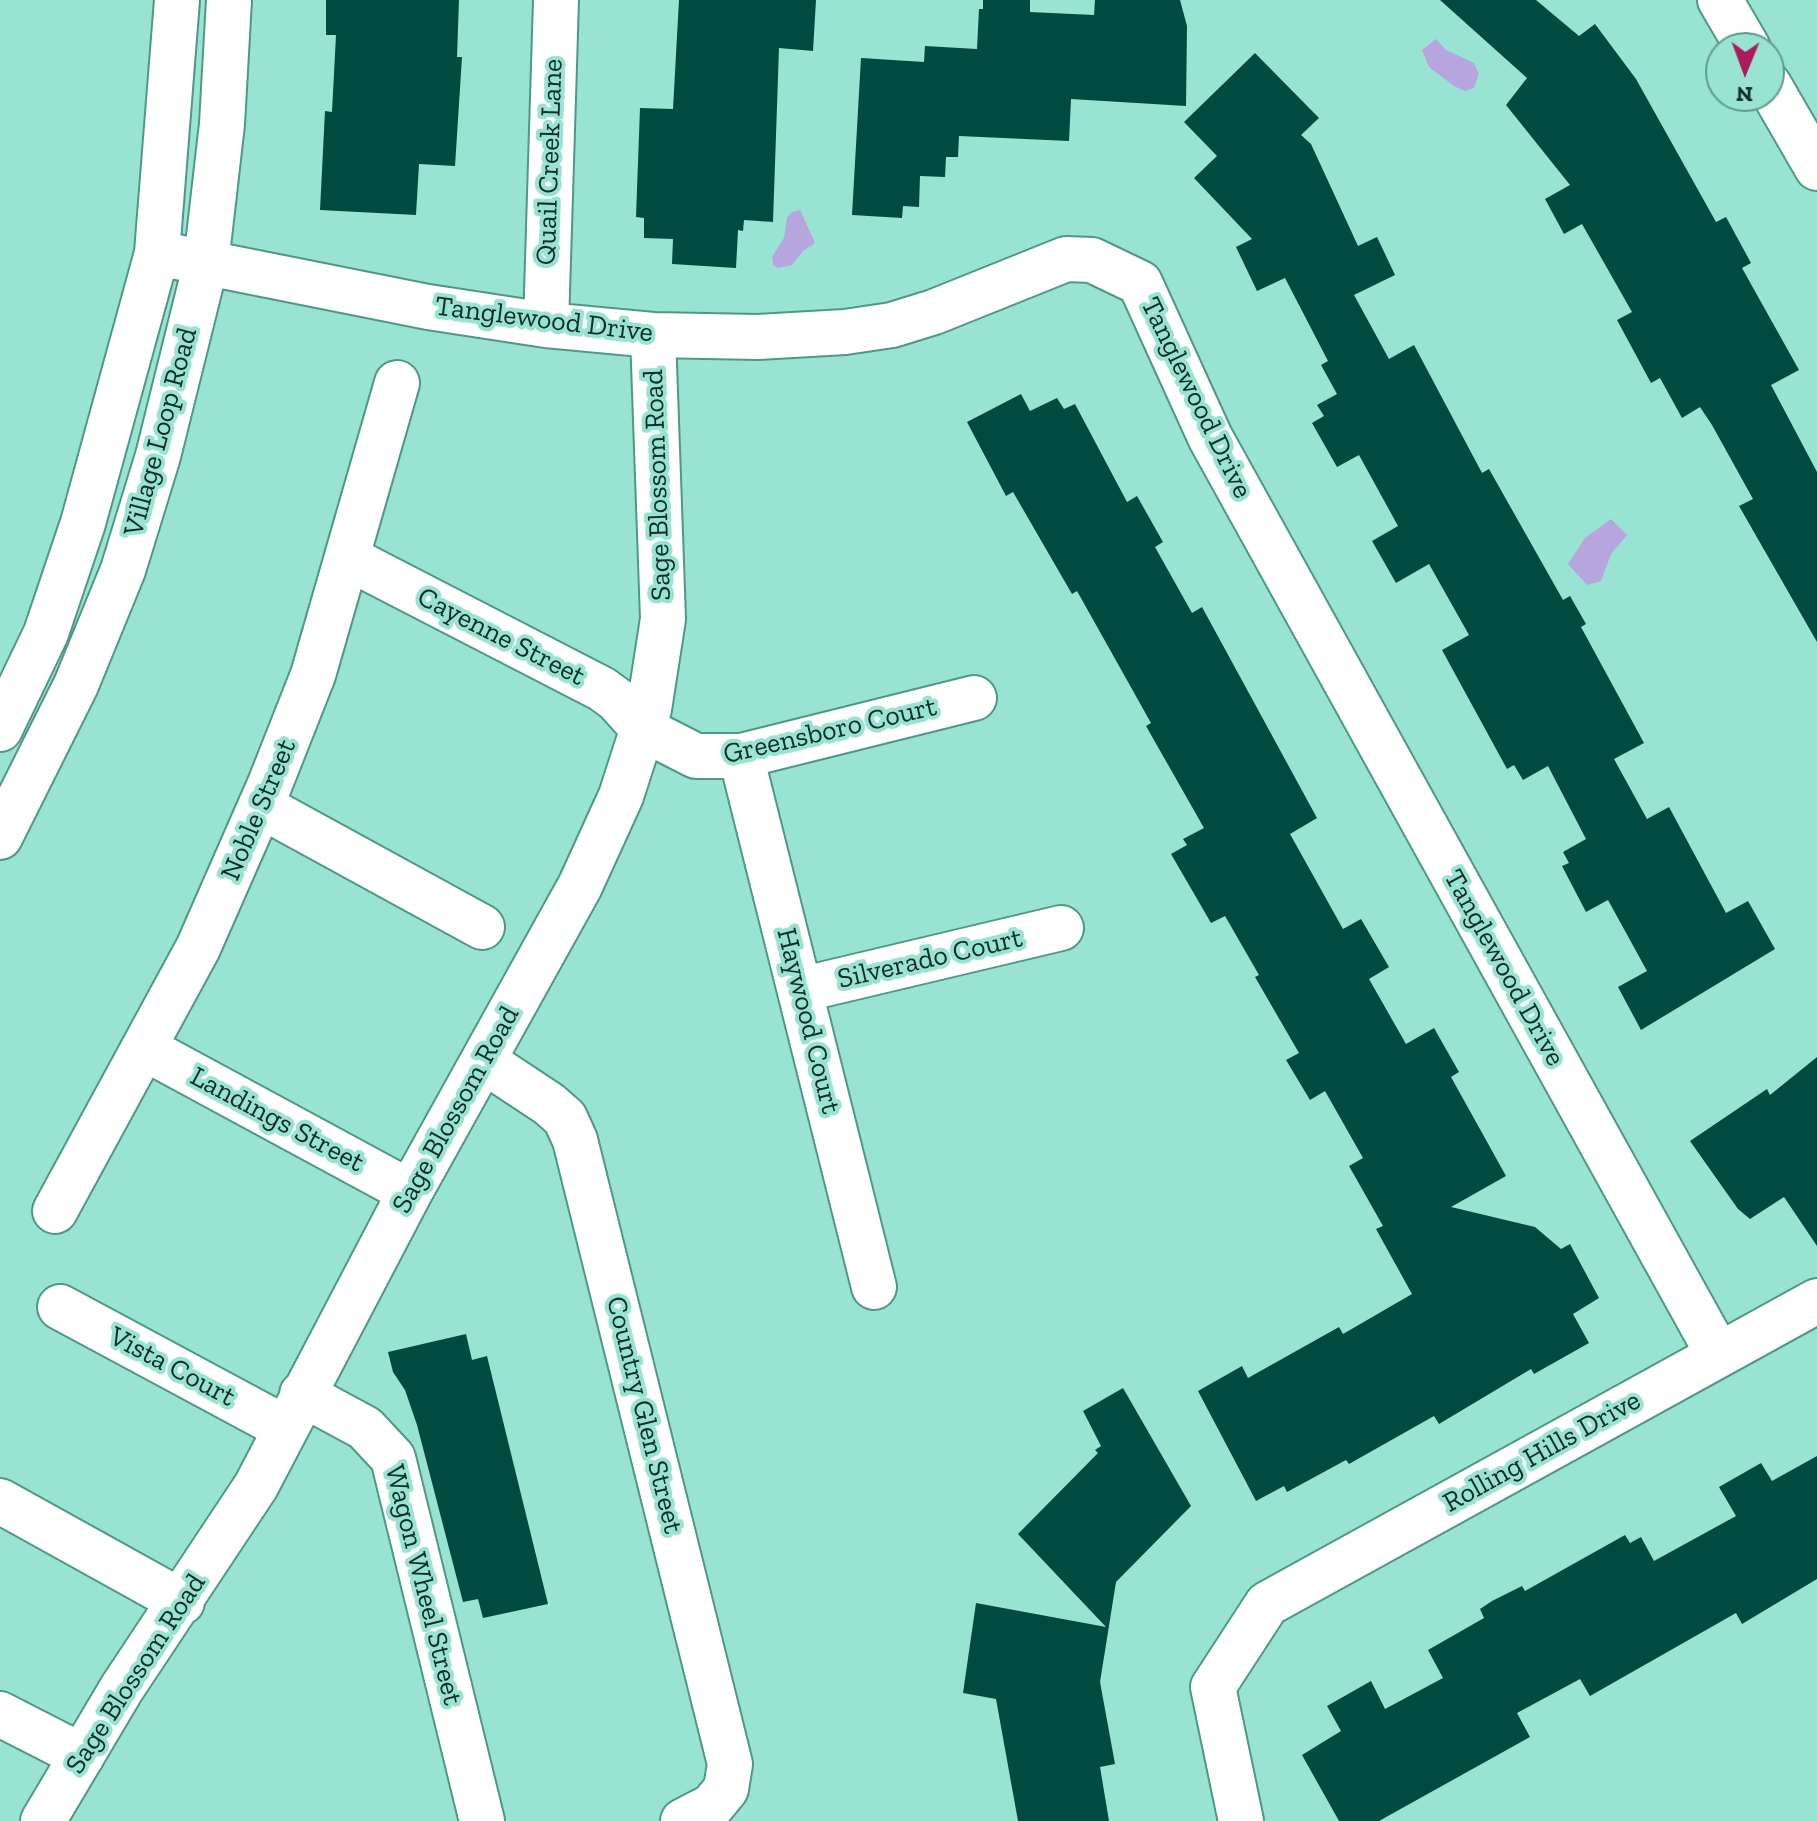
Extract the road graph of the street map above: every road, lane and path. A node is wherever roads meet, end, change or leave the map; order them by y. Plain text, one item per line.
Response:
1 (177, 0) edge
2 (229, 0) edge
3 (556, 0) edge
4 (1720, 0) edge
5 (1739, 32) edge
6 (1785, 112) edge
7 (1817, 168) edge
8 (157, 253) junction
9 (206, 263) junction
10 (546, 325) junction
11 (653, 335) junction
12 (397, 383) dead end
13 (348, 558) junction
14 (974, 698) dead end
15 (0, 729) edge
16 (643, 729) junction
17 (741, 756) junction
18 (17, 765) edge
19 (261, 806) junction
20 (0, 837) edge
21 (482, 927) dead end
22 (1061, 928) dead end
23 (800, 990) junction
24 (144, 1048) junction
25 (484, 1061) junction
26 (410, 1192) junction
27 (55, 1211) dead end
28 (874, 1287) dead end
29 (1817, 1301) edge
30 (60, 1307) dead end
31 (1718, 1354) junction
32 (294, 1411) junction
33 (0, 1501) edge
34 (182, 1602) junction
35 (0, 1714) edge
36 (82, 1756) junction
37 (698, 1814) edge
38 (43, 1821) edge
39 (482, 1821) edge
40 (1241, 1821) edge

1 - 8 street, Village Loop Road
2 - 9 street, Village Loop Road
3 - 10 street, Quail Creek Lane
4 - 5 street
6 - 7 street
8 - 9 street, Tanglewood Drive
8 - 15 street, Village Loop Road
9 - 10 street, Tanglewood Drive
9 - 18 street, Village Loop Road
10 - 11 street, Tanglewood Drive
11 - 16 street, Sage Blossom Road
11 - 31 street, Tanglewood Drive
12 - 13 street, Noble Street
13 - 16 street, Cayenne Street
13 - 19 street, Noble Street
14 - 17 street, Greensboro Court
16 - 17 street, Greensboro Court
16 - 25 street, Sage Blossom Road
17 - 23 street, Haywood Court
18 - 20 street, Village Loop Road
19 - 21 street
19 - 24 street, Noble Street
22 - 23 street, Silverado Court
23 - 28 street, Haywood Court
24 - 26 street, Landings Street
24 - 27 street, Noble Street
25 - 26 street, Sage Blossom Road
25 - 37 street, Country Glen Street
26 - 32 street, Sage Blossom Road
29 - 31 street, Rolling Hills Drive
30 - 32 street, Vista Court
31 - 40 street, Rolling Hills Drive
32 - 34 street, Sage Blossom Road
32 - 39 street, Wagon Wheel Street
33 - 34 street
34 - 36 street, Sage Blossom Road
35 - 36 street
36 - 38 street, Sage Blossom Road

